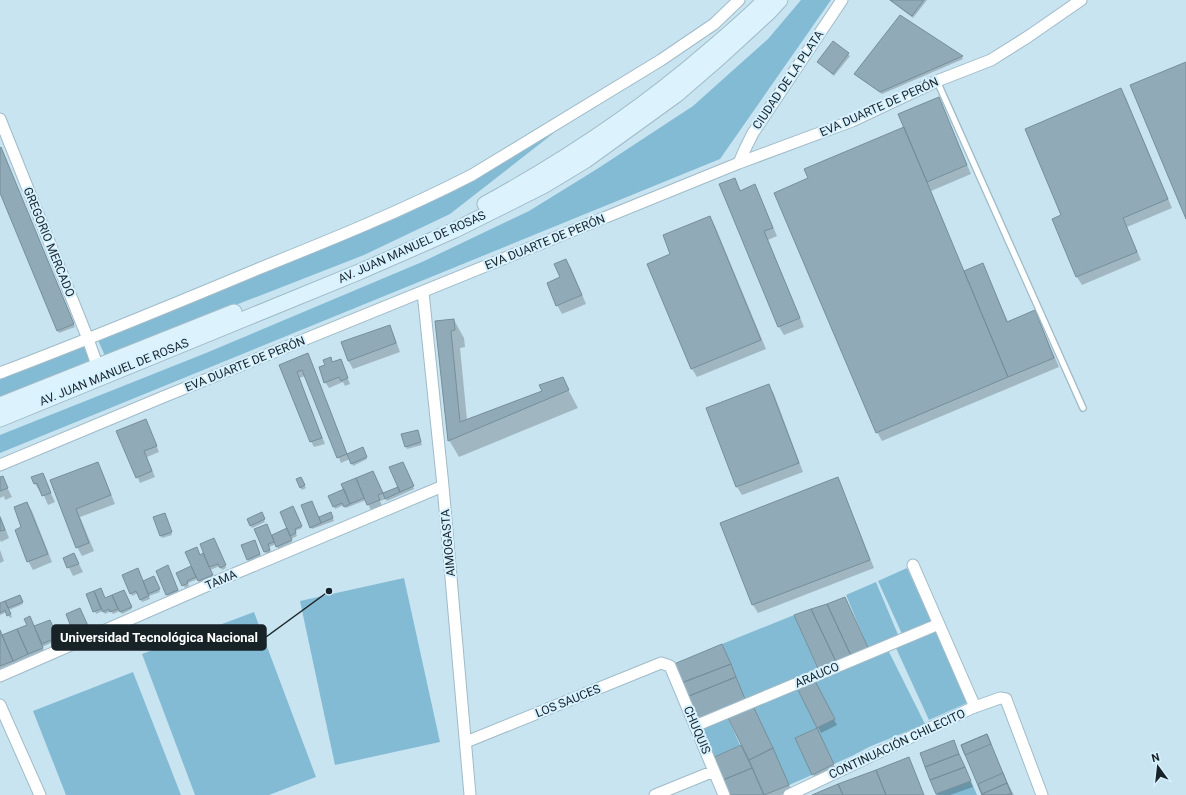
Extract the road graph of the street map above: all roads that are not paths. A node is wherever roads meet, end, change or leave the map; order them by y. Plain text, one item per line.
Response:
1 (739, 0) edge
2 (765, 0) edge
3 (780, 0) edge
4 (842, 0) edge
5 (1080, 0) edge
6 (937, 81) junction
7 (0, 119) edge
8 (739, 163) junction
9 (423, 292) junction
10 (88, 339) junction
11 (97, 365) junction
12 (0, 374) edge
13 (0, 405) edge
14 (1083, 408) dead end
15 (0, 419) edge
16 (0, 465) edge
17 (443, 486) junction
18 (913, 565) dead end
19 (939, 624) junction
20 (670, 666) joint
21 (0, 676) edge
22 (0, 705) edge
23 (975, 707) junction
24 (695, 726) junction
25 (466, 742) junction
26 (714, 771) junction
27 (38, 794) edge
28 (470, 795) edge
29 (655, 795) edge
30 (724, 795) edge
31 (789, 795) edge
32 (1042, 795) edge

1 - 10 street
2 - 11 main road, AV. JUAN MANUEL DE ROSAS
3 - 15 main road, AV. JUAN MANUEL DE ROSAS
4 - 8 street, CIUDAD DE LA PLATA
5 - 6 street, EVA DUARTE DE PERÓN
6 - 8 street, EVA DUARTE DE PERÓN
6 - 14 lane
7 - 10 street, GREGORIO MERCADO
8 - 9 street, EVA DUARTE DE PERÓN
9 - 16 street, EVA DUARTE DE PERÓN
9 - 17 street, AIMOGASTA
10 - 11 street, GREGORIO MERCADO
10 - 12 street
11 - 13 main road, AV. JUAN MANUEL DE ROSAS
17 - 21 street, TAMA
17 - 25 street, AIMOGASTA
18 - 19 street
19 - 23 street
19 - 24 street, ARAUCO
20 - 24 street, CHUQUIS
20 - 25 street, LOS SAUCES
22 - 27 street
23 - 31 street, CONTINUACIÓN CHILECITO
23 - 32 street, CONTINUACIÓN CHILECITO
24 - 26 street, CHUQUIS
25 - 28 street, AIMOGASTA
26 - 29 street
26 - 30 street, CHUQUIS

